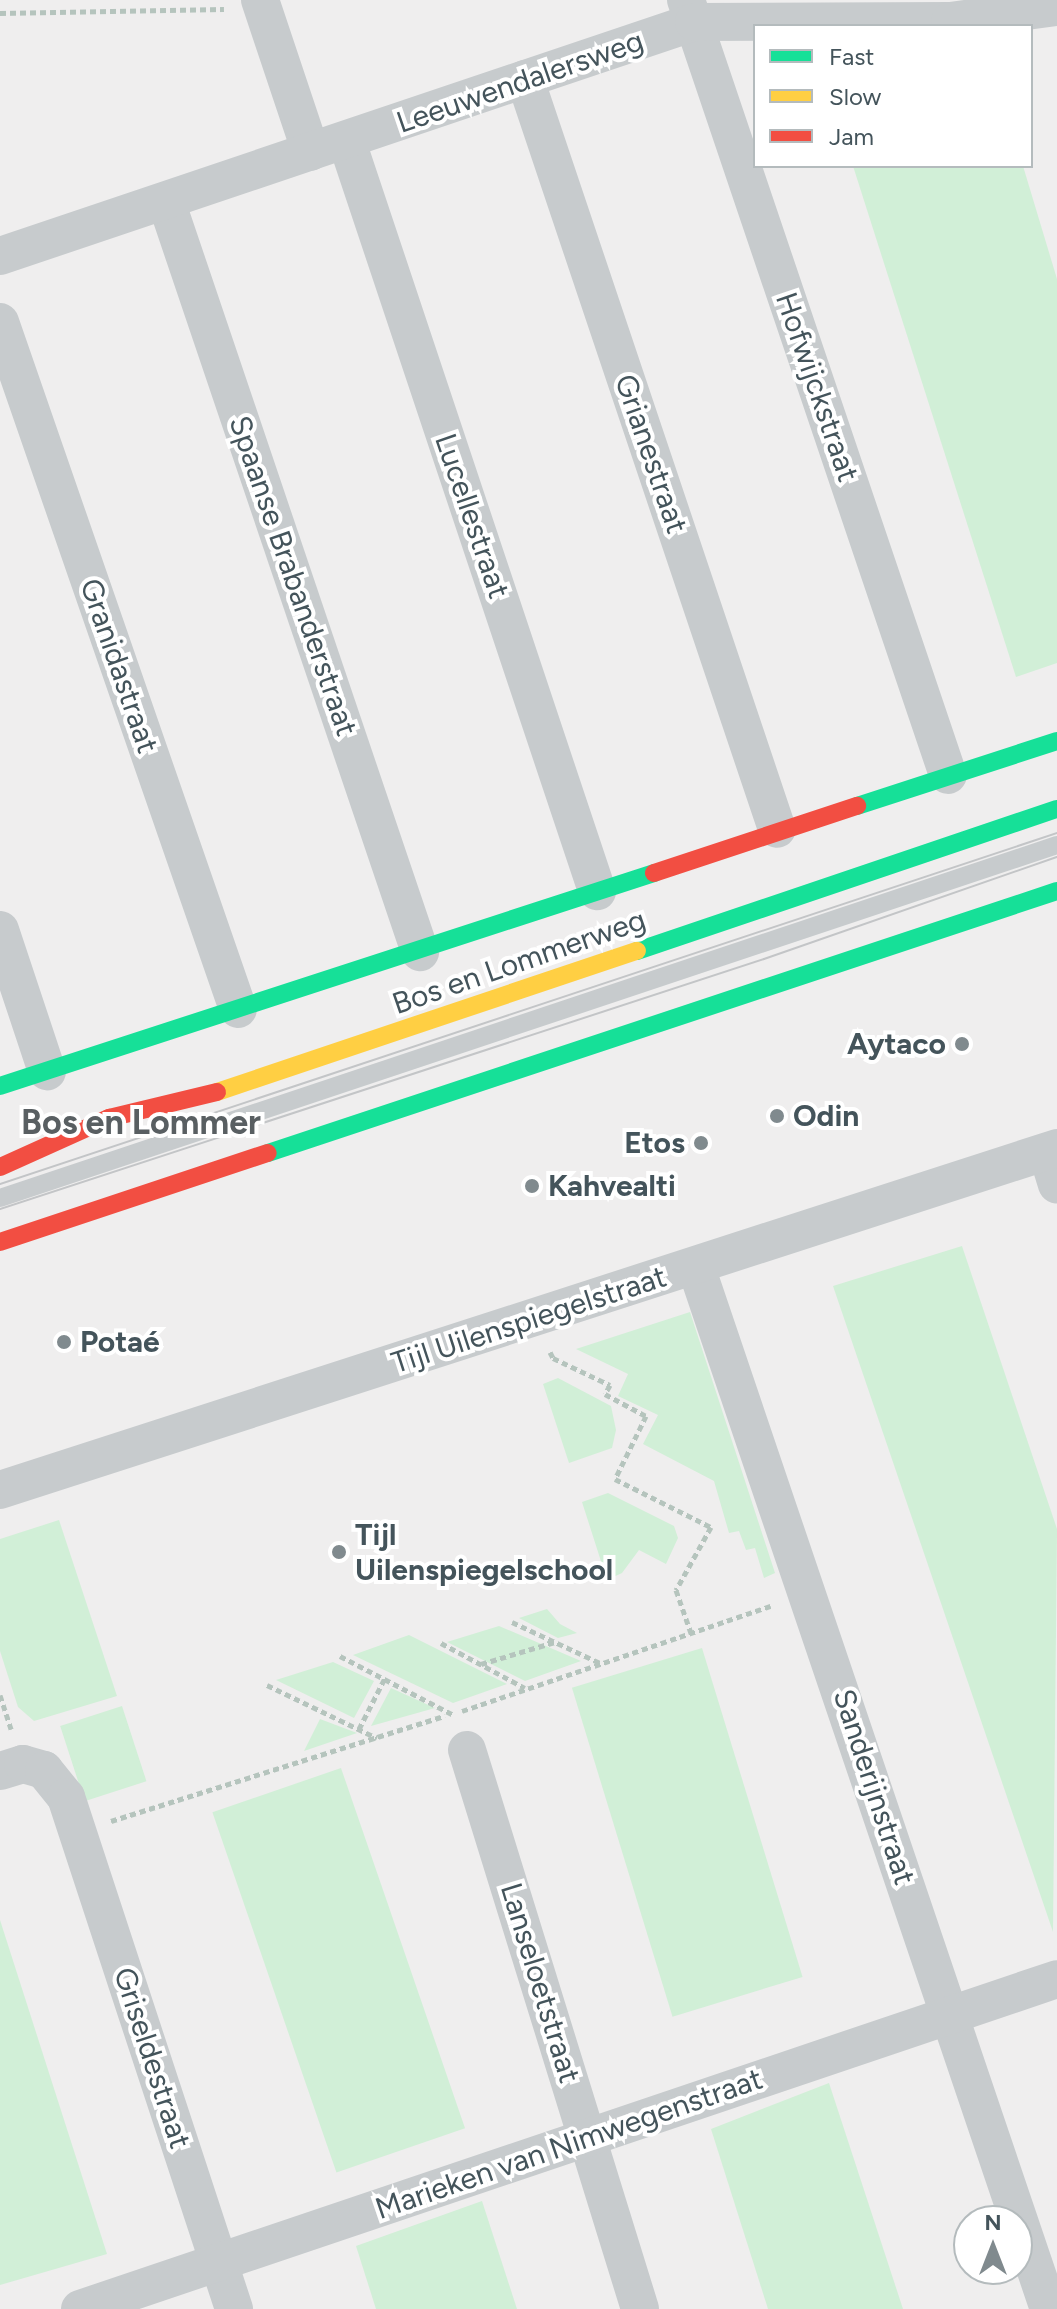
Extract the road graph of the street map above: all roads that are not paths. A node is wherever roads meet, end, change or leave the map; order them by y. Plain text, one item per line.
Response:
1 (260, 4) edge
2 (1057, 7) edge
3 (690, 11) edge
4 (525, 79) junction
5 (347, 142) junction
6 (311, 152) junction
7 (166, 201) junction
8 (0, 256) edge
9 (0, 322) edge
10 (1057, 741) edge
11 (948, 775) junction
12 (1057, 809) edge
13 (777, 829) junction
14 (1057, 845) edge
15 (597, 891) junction
16 (1057, 891) edge
17 (0, 930) edge
18 (420, 952) junction
19 (238, 1009) junction
20 (47, 1071) junction
21 (0, 1086) edge
22 (1054, 1161) edge
23 (0, 1167) edge
24 (0, 1198) edge
25 (0, 1242) edge
26 (696, 1267) junction
27 (0, 1490) edge
28 (467, 1750) dead end
29 (0, 1771) edge
30 (1057, 1979) edge
31 (950, 2015) junction
32 (587, 2137) junction
33 (219, 2262) junction
34 (80, 2309) edge
35 (234, 2309) edge
36 (640, 2309) edge
37 (1049, 2309) edge

1 - 6 street
2 - 3 street, Leeuwendalersweg
3 - 4 street, Leeuwendalersweg
3 - 11 street, Hofwijckstraat
4 - 5 street, Leeuwendalersweg
4 - 13 street, Grianestraat
5 - 6 street, Leeuwendalersweg
5 - 15 street, Lucellestraat
6 - 7 street, Leeuwendalersweg
7 - 8 street, Leeuwendalersweg
7 - 18 street, Spaanse Brabanderstraat
9 - 19 street, Granidastraat
10 - 11 main road, Bos en Lommerweg
11 - 13 main road, Bos en Lommerweg
12 - 23 main road, Bos en Lommerweg
13 - 15 main road, Bos en Lommerweg
14 - 24 lane, Bos en Lommerweg
15 - 18 main road, Bos en Lommerweg
16 - 25 main road
17 - 20 street
18 - 19 main road, Bos en Lommerweg
19 - 20 main road, Bos en Lommerweg
20 - 21 main road, Bos en Lommerweg
22 - 26 street, Tijl Uilenspiegelstraat
26 - 27 street, Tijl Uilenspiegelstraat
26 - 31 street, Sanderijnstraat
28 - 32 street, Lanseloetstraat
29 - 33 street, Griseldestraat
30 - 31 street, Marieken van Nimwegenstraat
31 - 32 street, Marieken van Nimwegenstraat
31 - 37 street, Sanderijnstraat
32 - 33 street, Marieken van Nimwegenstraat
32 - 36 street, Lanseloetstraat
33 - 34 street, Marieken van Nimwegenstraat
33 - 35 street, Griseldestraat

